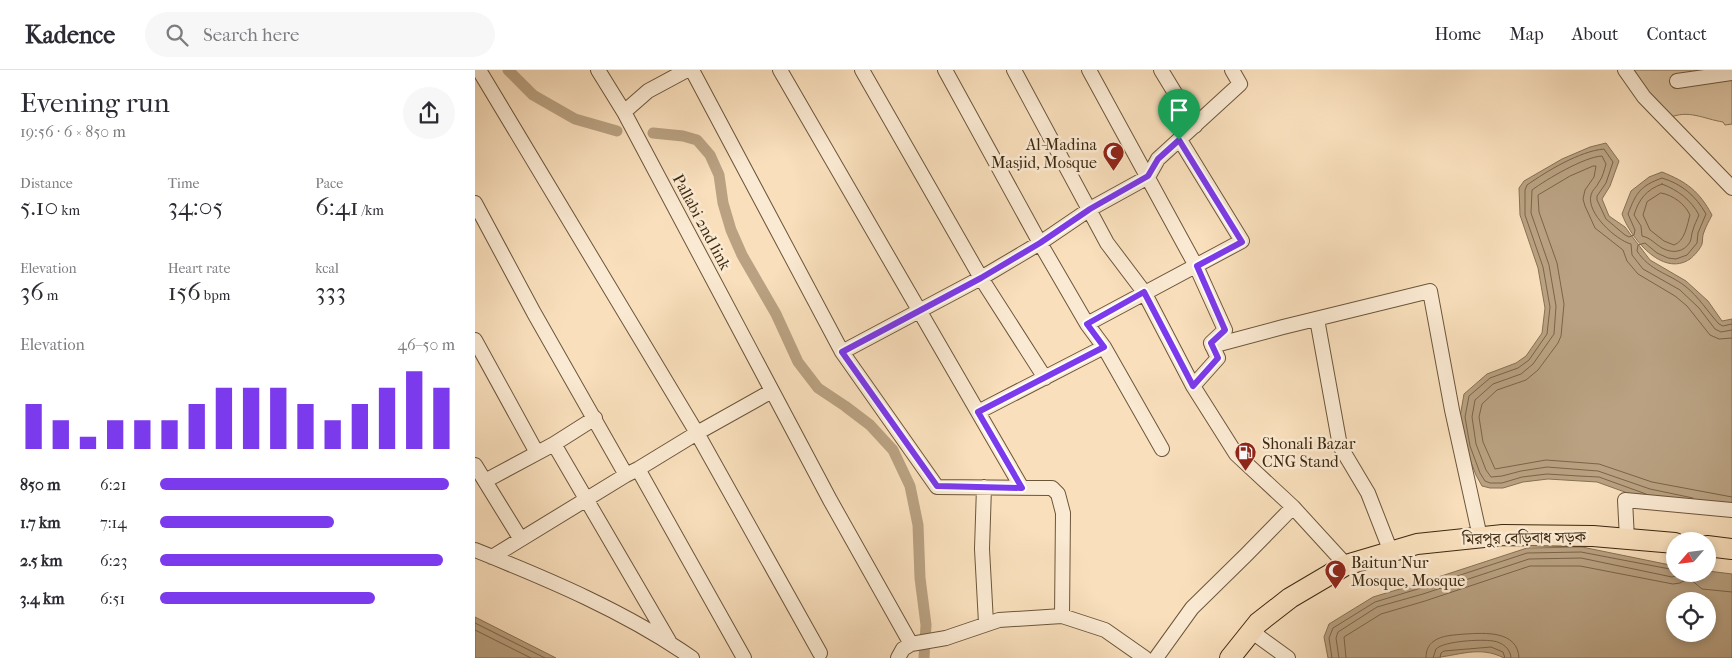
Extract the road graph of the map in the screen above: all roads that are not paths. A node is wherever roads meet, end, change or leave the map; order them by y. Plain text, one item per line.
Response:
1 (479, 70) edge
2 (598, 70) edge
3 (687, 70) edge
4 (692, 70) edge
5 (780, 70) edge
6 (862, 70) edge
7 (945, 70) edge
8 (1014, 70) edge
9 (1089, 70) edge
10 (1161, 70) edge
11 (1232, 70) edge
12 (1625, 70) edge
13 (1732, 74) edge
14 (1677, 81) dead end
15 (624, 112) junction
16 (1195, 126) junction
17 (1179, 140) junction
18 (1148, 176) junction
19 (1732, 188) edge
20 (475, 203) edge
21 (1090, 209) junction
22 (1040, 243) junction
23 (1197, 266) junction
24 (981, 278) junction
25 (1144, 292) junction
26 (920, 311) junction
27 (1317, 319) junction
28 (1087, 324) junction
29 (475, 340) edge
30 (1212, 346) junction
31 (1104, 347) junction
32 (842, 352) junction
33 (1045, 378) junction
34 (1193, 386) junction
35 (772, 391) junction
36 (978, 412) junction
37 (595, 418) junction
38 (697, 433) junction
39 (554, 444) junction
40 (1162, 449) dead end
41 (537, 453) junction
42 (475, 465) edge
43 (632, 472) junction
44 (485, 481) junction
45 (984, 487) junction
46 (1022, 488) junction
47 (586, 499) junction
48 (1293, 507) junction
49 (1732, 510) edge
50 (1481, 537) junction
51 (520, 538) junction
52 (1627, 539) junction
53 (1666, 542) edge
54 (1716, 547) edge
55 (1732, 549) edge
56 (475, 550) edge
57 (1391, 552) junction
58 (492, 557) junction
59 (1346, 565) junction
60 (1062, 616) junction
61 (987, 624) junction
62 (1251, 631) junction
63 (669, 642) junction
64 (912, 644) junction
65 (820, 653) dead end
66 (692, 658) edge
67 (744, 658) edge
68 (898, 658) edge
69 (1145, 658) edge
70 (1156, 658) edge
71 (1230, 658) edge
72 (1288, 658) edge

1 - 38 street
2 - 15 street, Pallabi 2nd link
3 - 15 street
4 - 32 street
5 - 26 street
6 - 24 street
7 - 22 street
8 - 21 street
9 - 18 street
10 - 16 street
11 - 16 street
12 - 19 street
13 - 14 street
15 - 35 street, Pallabi 2nd link
16 - 17 street
17 - 18 street
17 - 23 street
18 - 21 street
18 - 23 street
20 - 37 street
21 - 22 street
21 - 25 street
22 - 24 street
22 - 28 street
23 - 25 street
23 - 30 street
24 - 26 street
24 - 33 street
25 - 28 street
25 - 34 street
26 - 32 street
26 - 36 street
27 - 30 street
27 - 50 street
27 - 57 street
28 - 31 street
29 - 41 street
30 - 34 street
31 - 33 street
31 - 40 street
32 - 45 street
33 - 36 street
34 - 48 street
35 - 38 street
35 - 64 street, Pallabi 2nd link
36 - 46 street
37 - 39 street
37 - 43 street
38 - 43 street
38 - 65 street
39 - 41 street
39 - 47 street
41 - 44 street
42 - 44 street
43 - 47 street
43 - 67 street
44 - 51 street
45 - 46 street
45 - 61 street
46 - 60 street
47 - 51 street
47 - 63 street
48 - 59 street
48 - 70 street
49 - 52 street
50 - 52 highway, মিরপুর বেড়িবাধ সড়ক
50 - 57 highway, মিরপুর বেড়িবাধ সড়ক
51 - 58 street
52 - 53 highway, মিরপুর বেড়িবাধ সড়ক
54 - 55 highway
56 - 58 street
57 - 59 highway, মিরপুর বেড়িবাধ সড়ক
58 - 63 street
59 - 62 highway, মিরপুর বেড়িবাধ সড়ক
60 - 61 street
60 - 69 street
61 - 64 street
62 - 71 highway, মিরপুর বেড়িবাধ সড়ক
62 - 72 street
63 - 66 street
64 - 68 street

